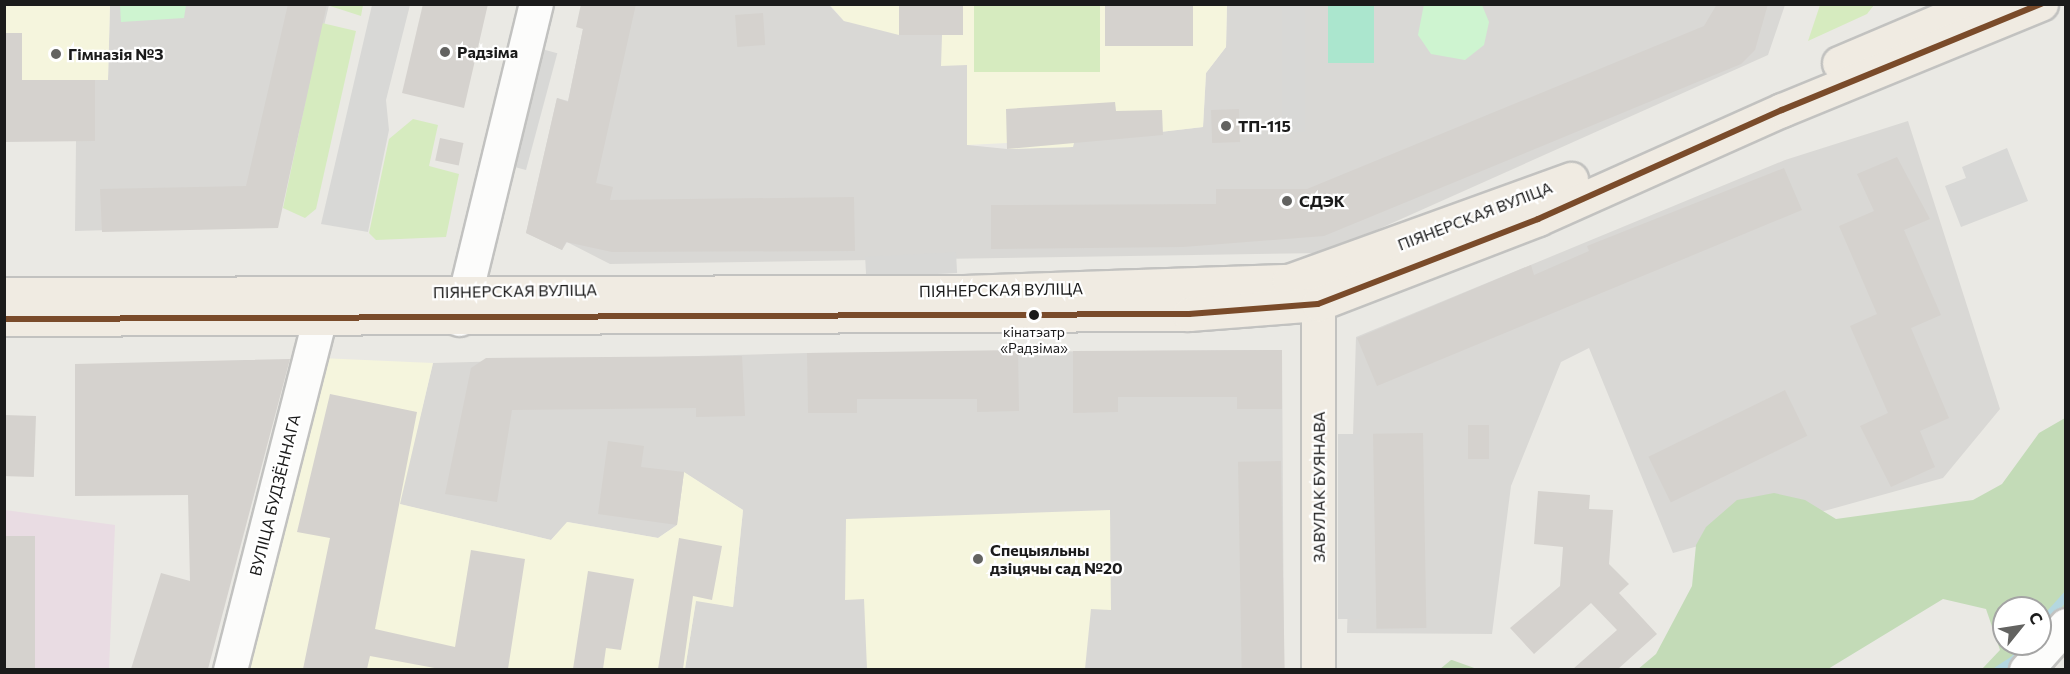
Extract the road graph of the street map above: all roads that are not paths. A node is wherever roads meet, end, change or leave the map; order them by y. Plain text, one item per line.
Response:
1 (536, 4) edge
2 (1978, 4) edge
3 (2040, 4) edge
4 (1947, 21) edge
5 (1318, 290) junction
6 (4, 294) edge
7 (463, 305) junction
8 (4, 319) edge
9 (319, 321) junction
10 (2066, 625) edge
11 (230, 669) edge
12 (1318, 669) edge
13 (2026, 669) edge

1 - 7 street
2 - 4 main road
3 - 4 main road
4 - 5 main road, ПІЯНЕРСКАЯ ВУЛІЦА
5 - 7 main road, ПІЯНЕРСКАЯ ВУЛІЦА
5 - 12 main road, ЗАВУЛАК БУЯНАВА
6 - 7 main road, ПІЯНЕРСКАЯ ВУЛІЦА
7 - 9 main road, ПІЯНЕРСКАЯ ВУЛІЦА
8 - 9 main road, ПІЯНЕРСКАЯ ВУЛІЦА
9 - 11 street, ВУЛІЦА БУДЗЁННАГА
10 - 13 street

